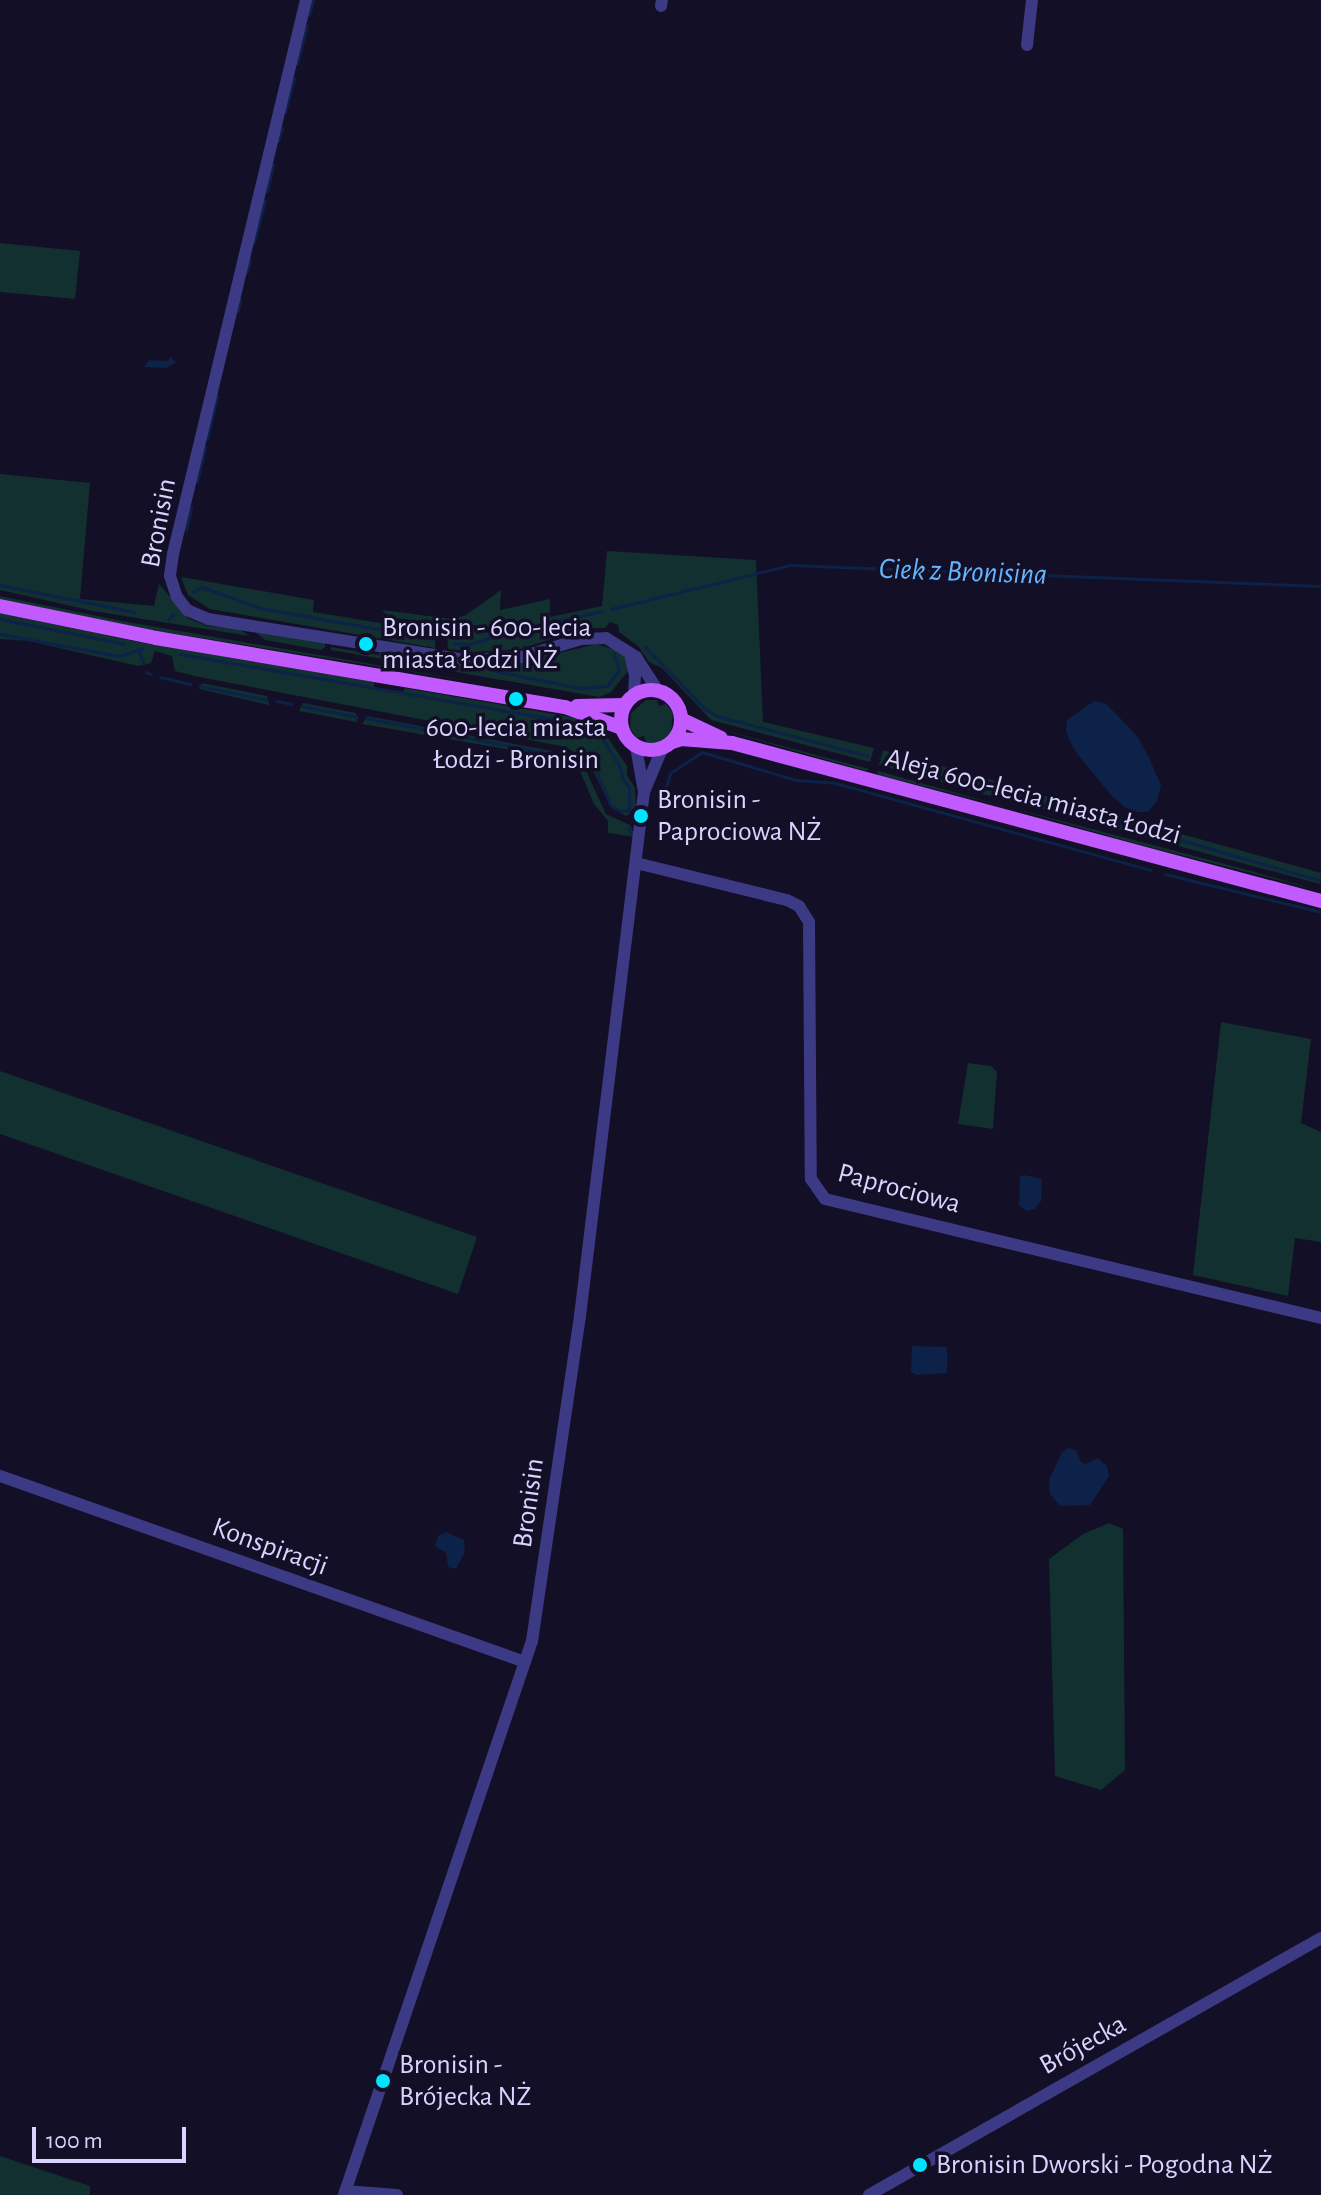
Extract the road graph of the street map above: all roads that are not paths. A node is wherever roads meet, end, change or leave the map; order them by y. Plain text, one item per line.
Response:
1 (306, 0) edge
2 (1032, 0) edge
3 (1027, 45) dead end
4 (0, 606) edge
5 (629, 651) junction
6 (658, 691) junction
7 (630, 700) junction
8 (565, 707) junction
9 (681, 719) junction
10 (622, 728) junction
11 (732, 743) junction
12 (667, 745) junction
13 (636, 747) junction
14 (644, 792) junction
15 (636, 863) junction
16 (1321, 901) edge
17 (1321, 1318) edge
18 (0, 1476) edge
19 (525, 1662) junction
20 (1321, 1938) edge
21 (345, 2193) edge
22 (397, 2195) edge
23 (869, 2195) edge

1 - 5 street, Bronisin
2 - 3 street
4 - 8 main road
5 - 6 street
5 - 7 street
6 - 7 main road
6 - 9 main road
7 - 8 main road
7 - 10 main road
8 - 10 main road
9 - 11 main road, Aleja 600-lecia miasta Łodzi
9 - 12 main road
10 - 13 main road
11 - 12 main road, Aleja 600-lecia miasta Łodzi
11 - 16 main road, Aleja 600-lecia miasta Łodzi
12 - 13 main road
12 - 14 street, Bronisin
13 - 14 street, Bronisin
14 - 15 street, Bronisin
15 - 17 street, Paprociowa
15 - 19 street, Bronisin
18 - 19 street, Konspiracji
19 - 21 street, Bronisin
20 - 23 street, Brójecka
21 - 22 street

